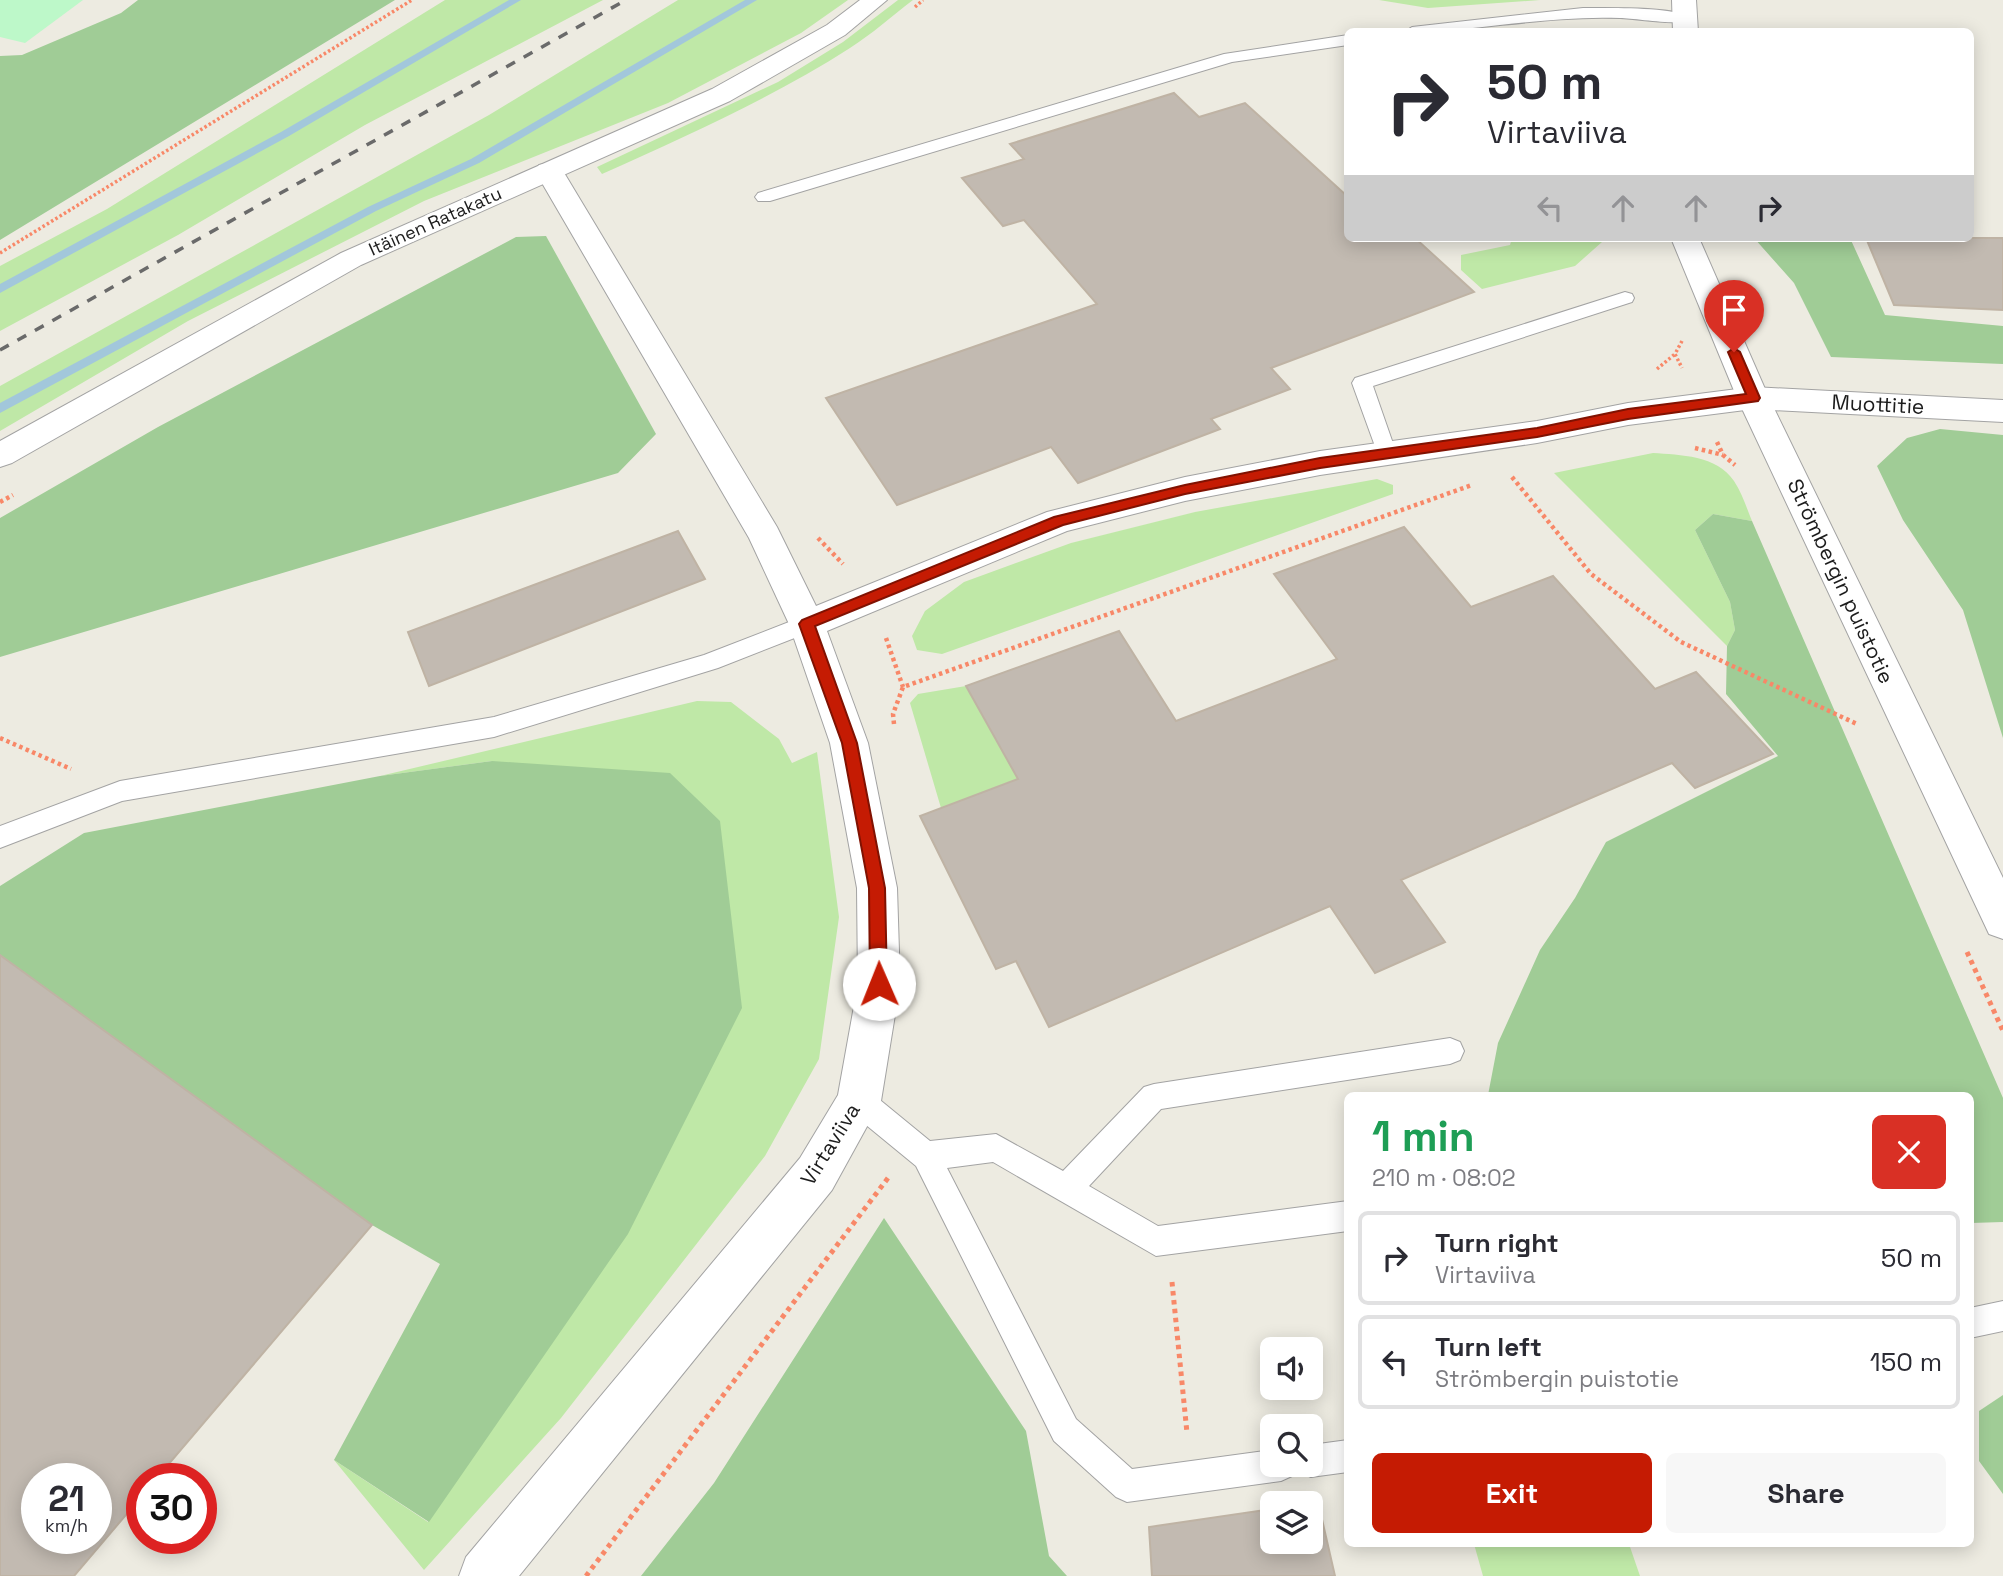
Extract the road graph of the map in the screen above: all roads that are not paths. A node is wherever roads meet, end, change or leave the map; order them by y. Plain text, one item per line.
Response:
1 (875, 0) edge
2 (1585, 13) junction
3 (1685, 17) edge
4 (1448, 28) edge
5 (1581, 28) edge
6 (1344, 42) edge
7 (549, 171) junction
8 (764, 197) dead end
9 (1687, 242) edge
10 (1625, 298) dead end
11 (1754, 398) junction
12 (2003, 411) edge
13 (0, 455) edge
14 (1387, 455) junction
15 (807, 624) junction
16 (0, 837) edge
17 (2003, 922) edge
18 (1450, 1051) dead end
19 (859, 1101) junction
20 (916, 1147) junction
21 (1066, 1189) junction
22 (1344, 1217) edge
23 (2003, 1316) edge
24 (1974, 1322) edge
25 (1344, 1457) edge
26 (1323, 1459) edge
27 (1260, 1468) edge
28 (485, 1576) edge

1 - 7 street, Itäinen Ratakatu
2 - 3 lane
2 - 4 lane
2 - 5 lane
6 - 8 lane
7 - 13 street, Itäinen Ratakatu
7 - 15 street, Virtaviiva
9 - 11 street, Strömbergin puistotie
10 - 14 lane
11 - 12 street, Muottitie
11 - 14 street
11 - 17 street, Strömbergin puistotie
14 - 15 street
15 - 16 lane
15 - 19 street, Virtaviiva
18 - 21 lane
19 - 20 lane
19 - 28 street, Virtaviiva
20 - 21 lane
20 - 27 lane
21 - 22 lane
23 - 24 lane
25 - 26 lane

